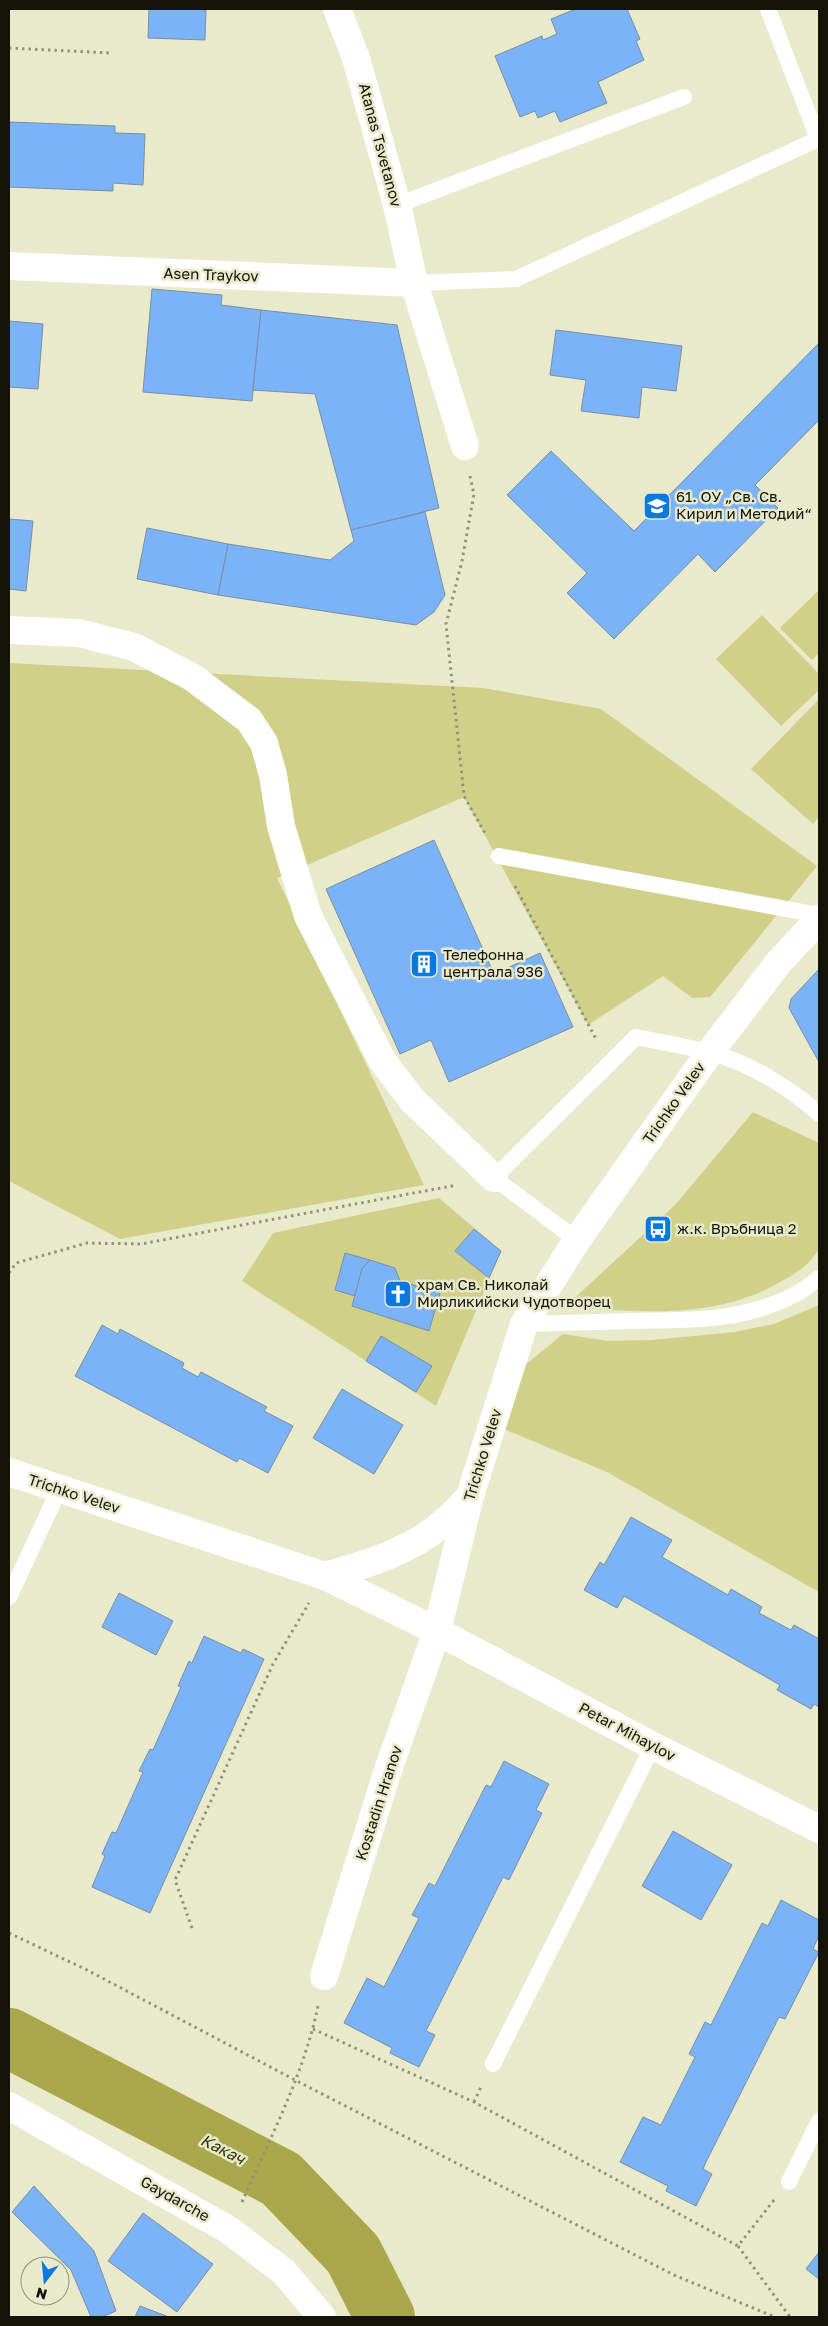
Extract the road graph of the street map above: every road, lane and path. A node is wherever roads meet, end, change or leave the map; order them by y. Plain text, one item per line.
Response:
1 (337, 9) edge
2 (768, 9) edge
3 (9, 48) edge
4 (110, 54) dead end
5 (684, 98) dead end
6 (397, 205) junction
7 (9, 266) edge
8 (414, 283) junction
9 (465, 446) joint
10 (9, 630) edge
11 (499, 856) junction
12 (819, 914) edge
13 (819, 919) edge
14 (710, 1052) junction
15 (610, 1066) junction
16 (819, 1114) edge
17 (494, 1178) junction
18 (577, 1240) junction
19 (9, 1273) edge
20 (819, 1278) edge
21 (524, 1324) junction
22 (9, 1472) edge
23 (59, 1490) junction
24 (470, 1496) junction
25 (325, 1576) junction
26 (9, 1597) edge
27 (437, 1631) junction
28 (653, 1746) junction
29 (819, 1829) edge
30 (192, 1928) dead end
31 (9, 1933) edge
32 (324, 1976) joint
33 (314, 2029) junction
34 (493, 2064) dead end
35 (295, 2080) junction
36 (9, 2106) edge
37 (819, 2122) edge
38 (789, 2182) joint
39 (229, 2230) junction
40 (738, 2246) junction
41 (322, 2317) edge
42 (775, 2317) edge
43 (790, 2317) edge

1 - 6 street, Atanas Tsvetanov
2 - 8 lane
3 - 4 path
5 - 6 lane
6 - 8 street, Atanas Tsvetanov
7 - 8 street, Asen Traykov
8 - 9 street, Atanas Tsvetanov
9 - 11 path
10 - 17 street
11 - 12 lane
11 - 15 path
13 - 14 street, Trichko Velev
14 - 15 lane
14 - 16 lane
14 - 18 street, Trichko Velev
15 - 17 lane
17 - 18 lane
17 - 19 path
18 - 21 street, Trichko Velev
20 - 21 lane
21 - 24 street, Trichko Velev
22 - 23 street, Trichko Velev
23 - 25 street, Trichko Velev
23 - 26 lane
24 - 25 street
24 - 27 street, Trichko Velev
25 - 27 street, Trichko Velev
25 - 30 path
27 - 28 street, Petar Mihaylov
27 - 32 street, Kostadin Hranov
28 - 29 street, Petar Mihaylov
28 - 34 lane
31 - 35 path
32 - 33 path
33 - 35 path
33 - 40 path
35 - 39 path
35 - 42 path
36 - 39 street, Gaydarche
37 - 38 lane
38 - 40 path
39 - 41 street, Gaydarche
40 - 43 path

